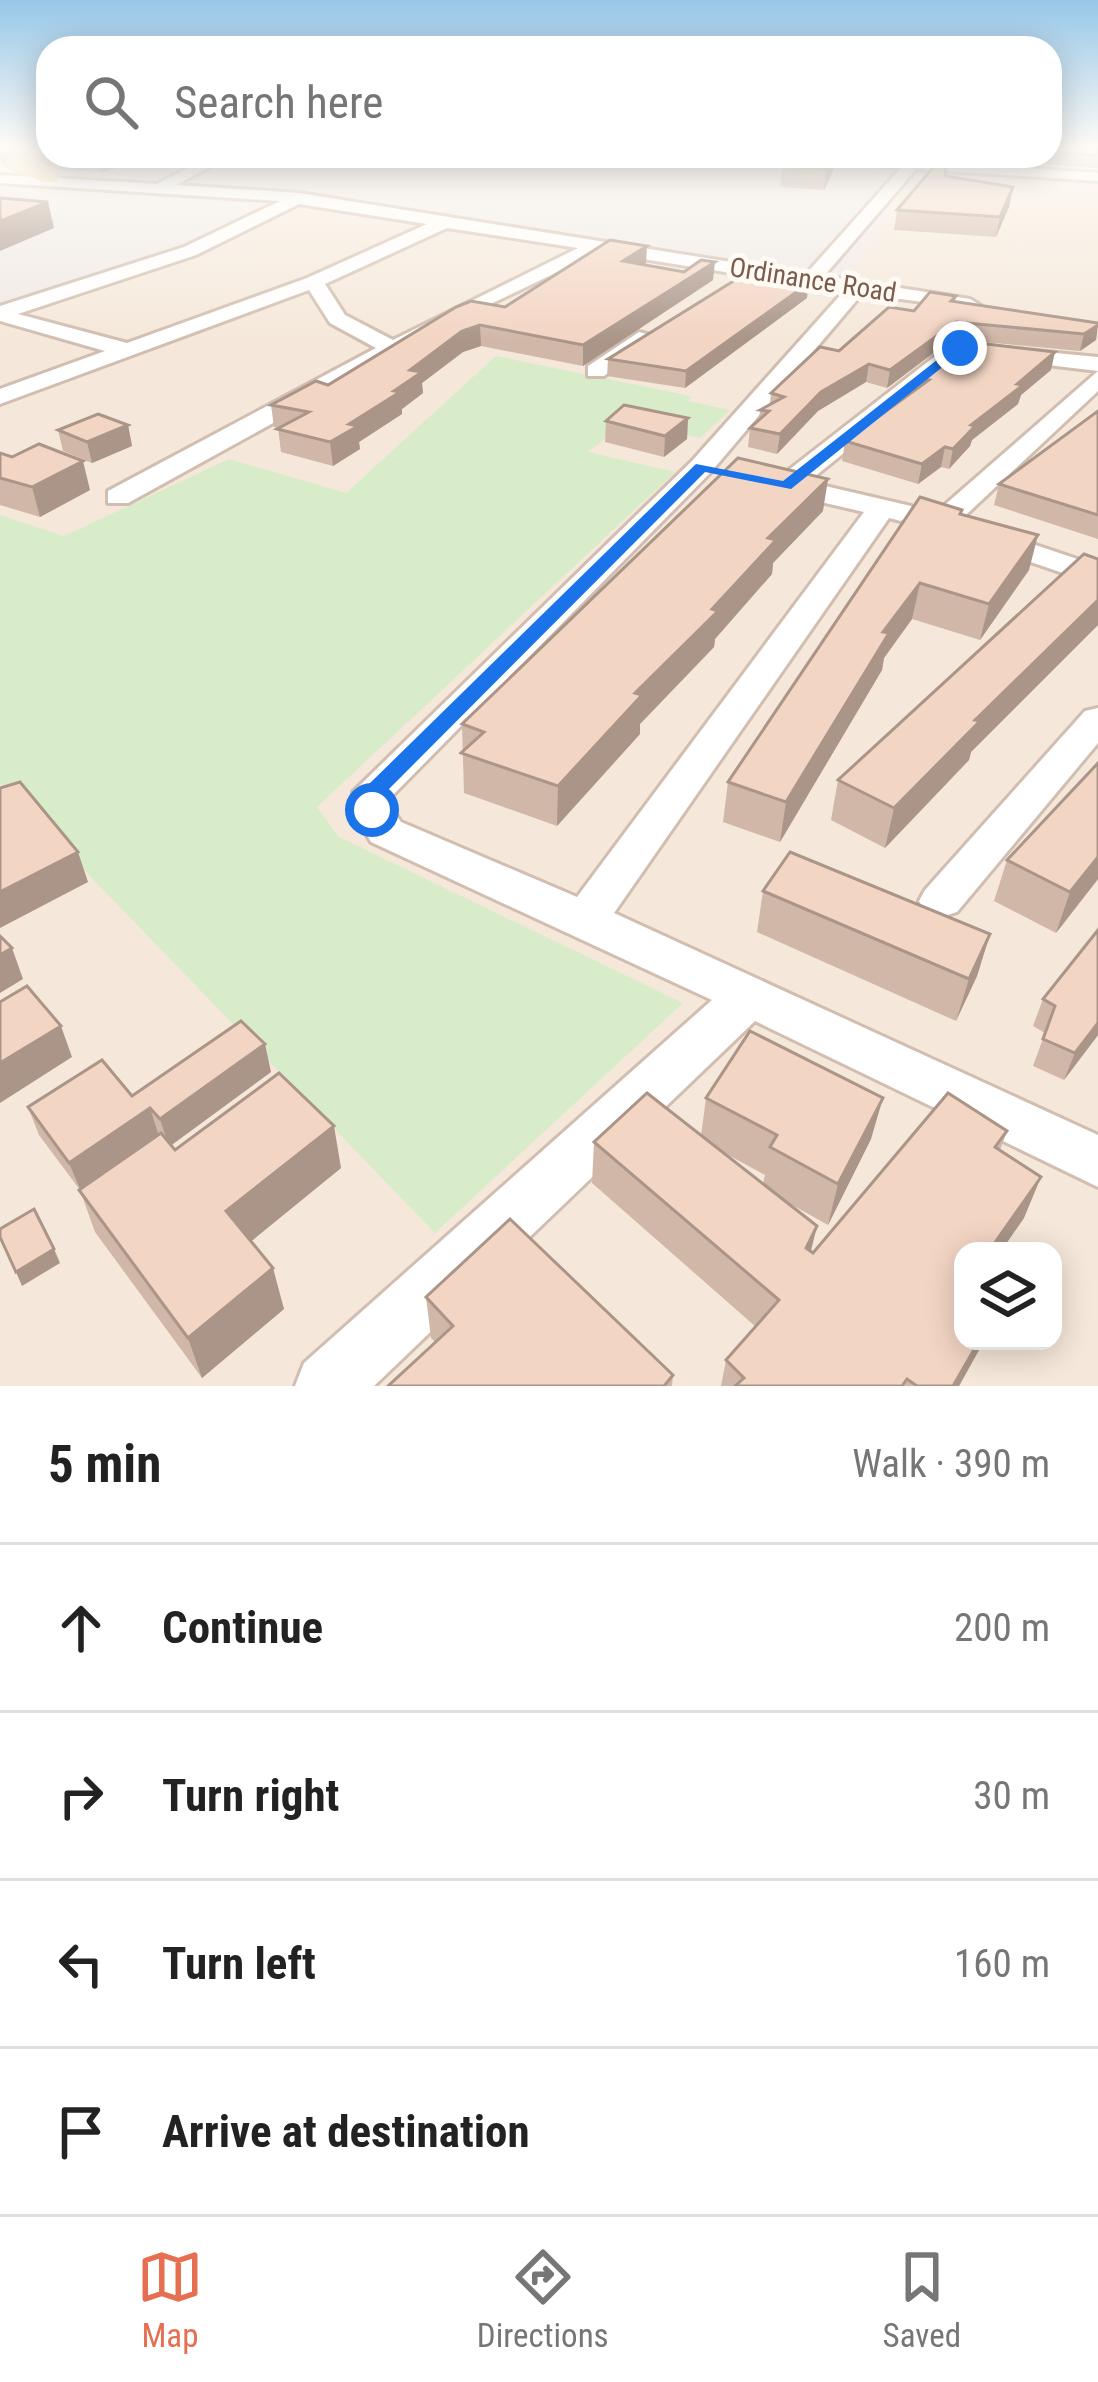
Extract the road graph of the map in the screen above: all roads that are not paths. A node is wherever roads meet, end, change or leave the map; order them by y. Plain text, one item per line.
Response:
1 (271, 212) edge
2 (393, 212) edge
3 (871, 212) edge
4 (450, 220) junction
5 (598, 244) junction
6 (751, 270) junction
7 (812, 280) junction
8 (314, 282) junction
9 (857, 288) junction
10 (712, 295) edge
11 (990, 309) edge
12 (0, 314) edge
13 (674, 320) edge
14 (392, 348) junction
15 (127, 350) junction
16 (1098, 364) edge
17 (596, 371) dead end
18 (1098, 378) edge
19 (0, 397) edge
20 (701, 467) junction
21 (786, 486) junction
22 (118, 497) dead end
23 (883, 508) junction
24 (942, 522) junction
25 (1098, 576) edge
26 (1098, 719) edge
27 (940, 901) dead end
28 (585, 920) junction
29 (747, 998) junction
30 (1098, 1162) edge
31 (327, 1386) edge

1 - 12 street
2 - 4 street, Ordinance Road
3 - 7 street
4 - 5 street, Ordinance Road
4 - 8 street
5 - 6 street, Ordinance Road
5 - 14 street
6 - 7 street, Ordinance Road
6 - 10 street
7 - 9 street, Ordinance Road
8 - 14 street
8 - 15 street
9 - 11 street, Ordinance Road
9 - 20 street
12 - 15 street
13 - 17 street
14 - 22 street
15 - 19 street
16 - 21 street
18 - 24 street
20 - 21 street
20 - 28 street
21 - 23 street
23 - 24 street
23 - 28 street
24 - 25 street
26 - 27 street
28 - 29 street
29 - 30 street
29 - 31 street

